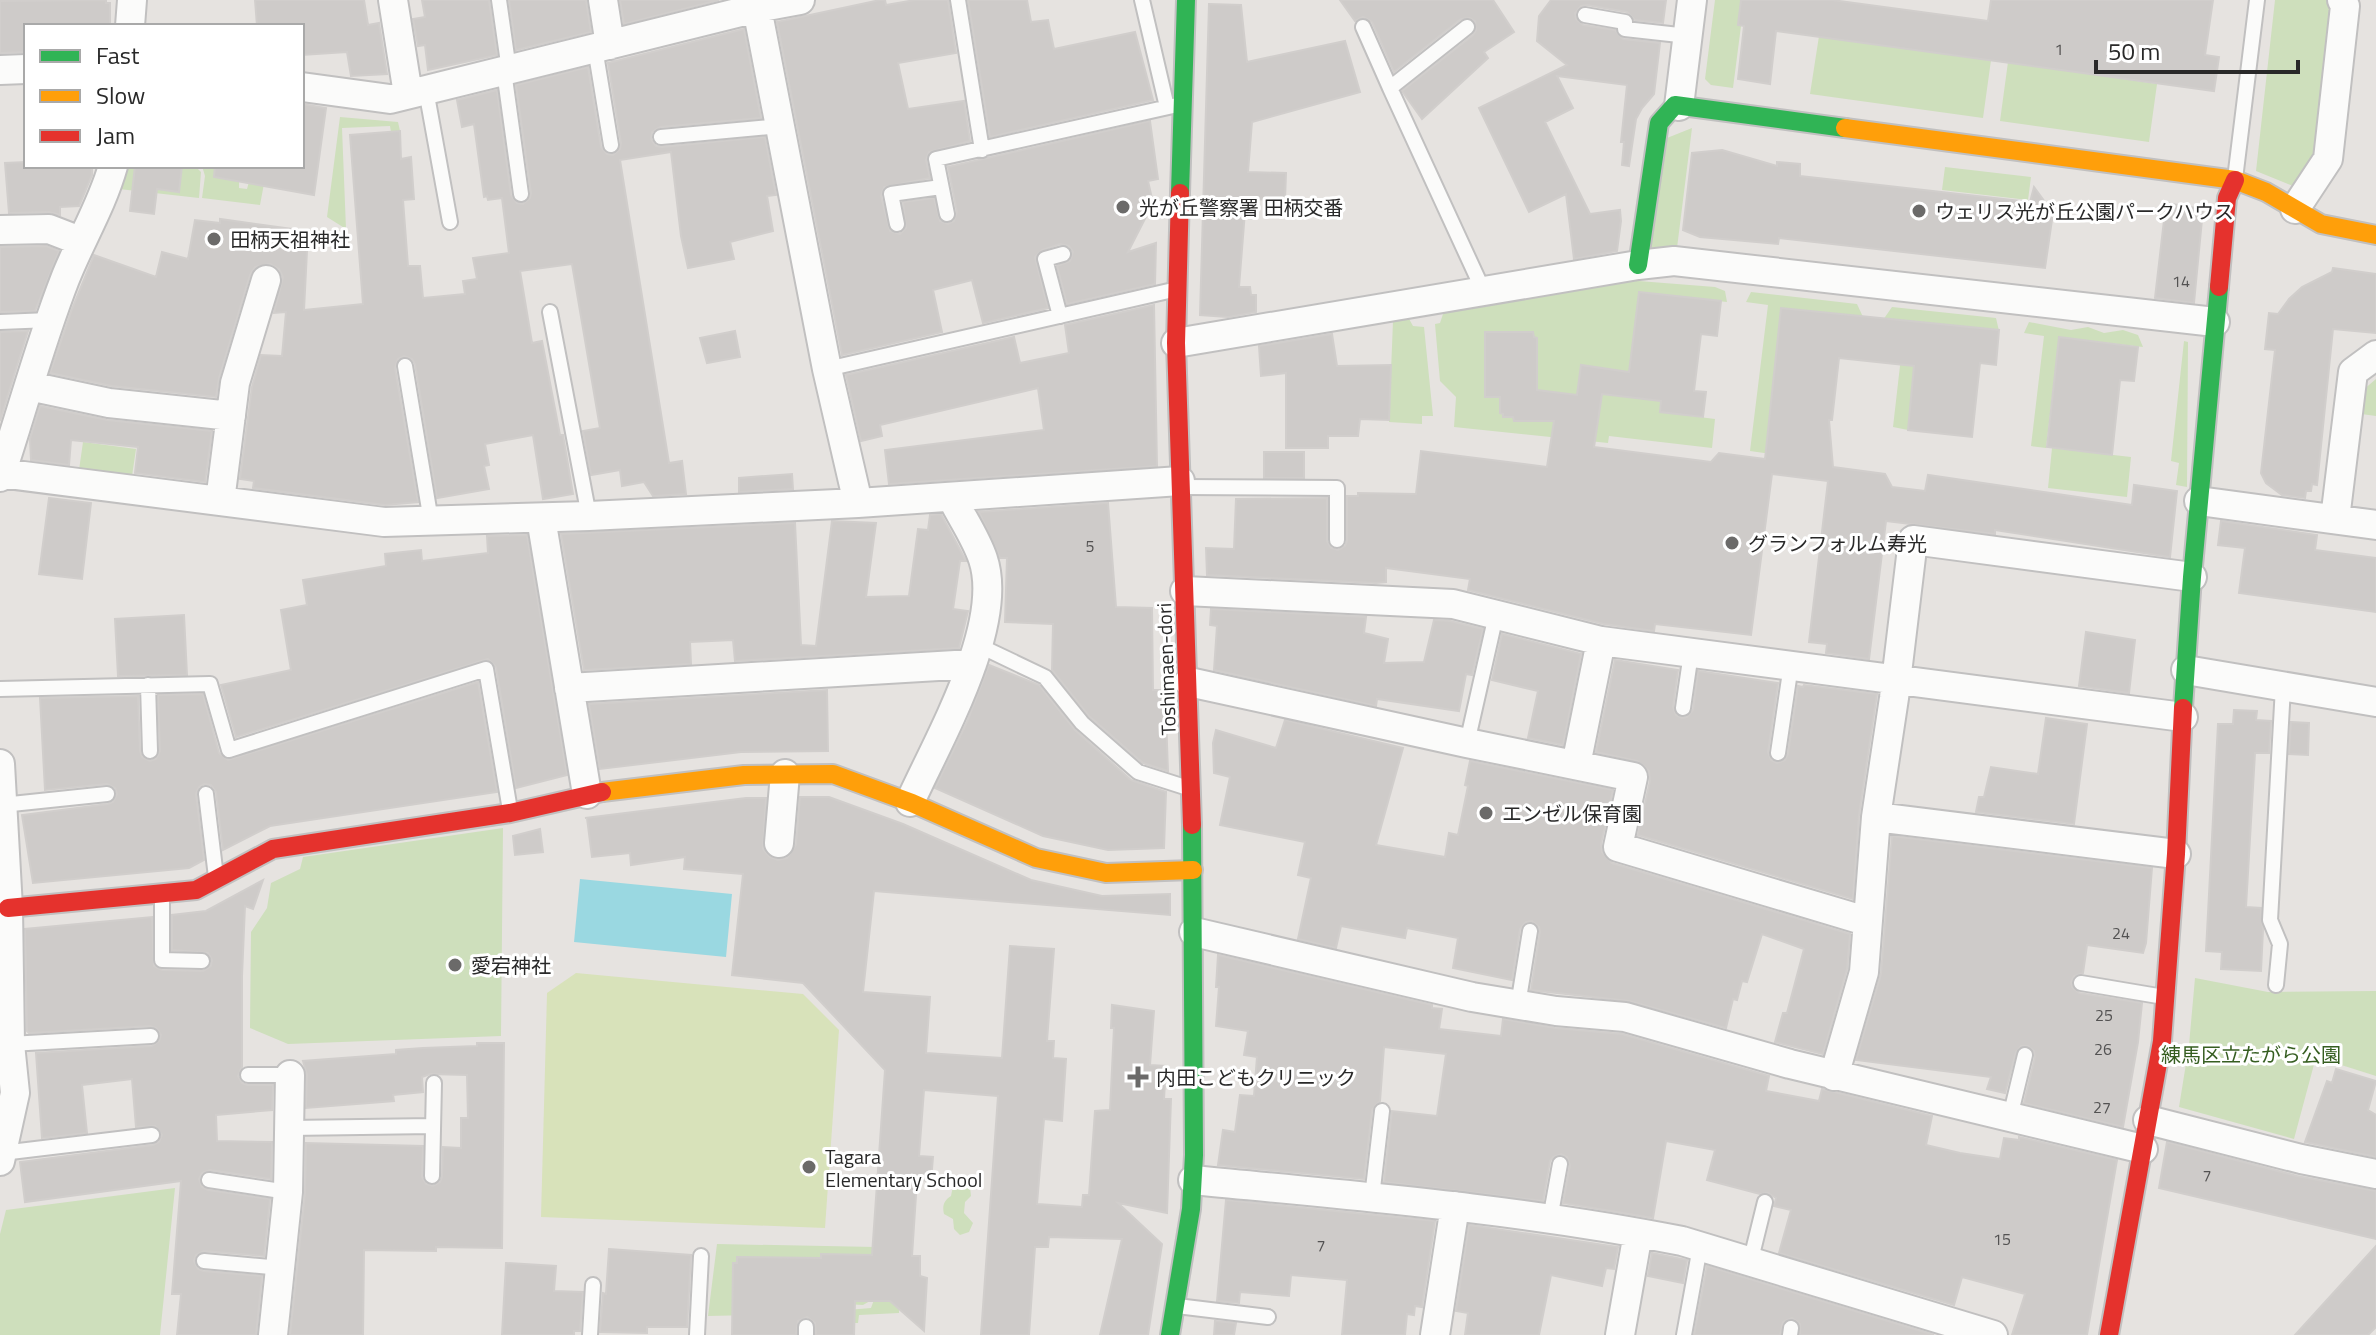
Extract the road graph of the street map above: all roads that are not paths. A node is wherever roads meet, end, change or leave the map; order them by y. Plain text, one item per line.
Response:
1 (132, 0) edge
2 (393, 0) edge
3 (499, 0) edge
4 (603, 0) edge
5 (800, 0) edge
6 (958, 0) edge
7 (1142, 0) edge
8 (1186, 0) edge
9 (1692, 0) edge
10 (2257, 0) edge
11 (2342, 0) edge
12 (757, 8) junction
13 (1585, 15) dead end
14 (130, 24) edge
15 (1363, 27) dead end
16 (1467, 27) dead end
17 (1688, 36) junction
18 (603, 46) junction
19 (24, 69) edge
20 (0, 70) edge
21 (506, 70) junction
22 (304, 87) edge
23 (1390, 88) junction
24 (417, 92) junction
25 (1174, 106) junction
26 (1679, 106) junction
27 (780, 126) junction
28 (661, 137) dead end
29 (611, 145) dead end
30 (982, 150) junction
31 (112, 168) edge
32 (2235, 180) junction
33 (941, 187) junction
34 (521, 194) dead end
35 (2295, 209) junction
36 (947, 214) dead end
37 (450, 222) dead end
38 (897, 224) dead end
39 (0, 230) edge
40 (2376, 235) edge
41 (80, 241) junction
42 (1063, 254) dead end
43 (1638, 265) junction
44 (266, 280) dead end
45 (1177, 289) junction
46 (1483, 290) junction
47 (550, 312) dead end
48 (1060, 316) junction
49 (50, 320) junction
50 (0, 322) edge
51 (2215, 322) junction
52 (1176, 343) junction
53 (2376, 355) edge
54 (405, 366) dead end
55 (827, 369) junction
56 (29, 386) junction
57 (231, 416) junction
58 (0, 474) edge
59 (1180, 484) junction
60 (952, 498) junction
61 (220, 501) junction
62 (2199, 501) junction
63 (858, 503) junction
64 (589, 516) junction
65 (541, 518) junction
66 (2335, 519) junction
67 (431, 521) junction
68 (2376, 525) edge
69 (1337, 540) dead end
70 (2192, 577) junction
71 (1185, 591) junction
72 (1496, 615) junction
73 (1601, 641) junction
74 (1691, 653) junction
75 (976, 655) junction
76 (1791, 665) junction
77 (2186, 670) junction
78 (1896, 680) junction
79 (1189, 682) junction
80 (148, 685) junction
81 (2283, 687) junction
82 (569, 688) junction
83 (0, 689) edge
84 (2376, 702) edge
85 (1683, 708) dead end
86 (2183, 717) junction
87 (1467, 743) junction
88 (150, 751) dead end
89 (1778, 753) dead end
90 (0, 764) edge
91 (1576, 765) junction
92 (785, 774) junction
93 (1192, 789) junction
94 (107, 794) dead end
95 (206, 794) dead end
96 (587, 794) junction
97 (910, 802) junction
98 (510, 813) junction
99 (1876, 817) junction
100 (2, 821) edge
101 (779, 843) dead end
102 (2176, 854) junction
103 (1193, 870) junction
104 (217, 881) junction
105 (162, 894) junction
106 (8, 908) junction
107 (1866, 921) junction
108 (1530, 931) dead end
109 (1194, 932) junction
110 (4, 956) edge
111 (202, 961) dead end
112 (2081, 983) dead end
113 (2276, 985) dead end
114 (2165, 997) junction
115 (1518, 1005) junction
116 (151, 1036) dead end
117 (10, 1044) junction
118 (2025, 1055) dead end
119 (248, 1075) dead end
120 (290, 1075) joint
121 (1834, 1076) junction
122 (434, 1083) dead end
123 (1382, 1111) dead end
124 (2010, 1117) junction
125 (2148, 1120) junction
126 (433, 1126) junction
127 (289, 1128) junction
128 (152, 1135) dead end
129 (2143, 1149) junction
130 (1, 1157) edge
131 (1560, 1164) dead end
132 (2376, 1174) edge
133 (432, 1176) dead end
134 (209, 1180) dead end
135 (1193, 1180) junction
136 (288, 1192) junction
137 (1372, 1197) junction
138 (1765, 1202) dead end
139 (1455, 1206) junction
140 (1550, 1219) junction
141 (1638, 1233) junction
142 (1700, 1247) junction
143 (701, 1256) dead end
144 (204, 1261) dead end
145 (1750, 1263) junction
146 (281, 1268) junction
147 (593, 1285) dead end
148 (1176, 1306) junction
149 (1268, 1317) dead end
150 (273, 1335) edge
151 (590, 1335) edge
152 (697, 1335) edge
153 (1170, 1335) edge
154 (1435, 1335) edge
155 (1620, 1335) edge
156 (1684, 1335) edge
157 (1993, 1335) edge
158 (2109, 1335) edge

1 - 14 street
2 - 24 street
3 - 21 lane
4 - 18 street
5 - 12 street
6 - 30 lane
7 - 25 lane
8 - 25 street, Toshimaen-dori
9 - 17 street
10 - 32 lane
11 - 35 street
12 - 18 street
12 - 27 street
13 - 17 lane
15 - 23 lane
16 - 23 lane
17 - 26 street
18 - 21 street
18 - 29 lane
19 - 20 street
21 - 24 street
21 - 34 lane
22 - 24 street
23 - 46 lane
24 - 37 lane
25 - 30 lane
25 - 45 street, Toshimaen-dori
26 - 32 street
26 - 43 street
27 - 28 lane
27 - 55 street
30 - 33 lane
31 - 41 street
32 - 35 street
32 - 51 street
33 - 36 lane
33 - 38 lane
35 - 40 street
39 - 41 street
41 - 49 street
42 - 48 lane
43 - 46 street
43 - 51 street
44 - 57 street
45 - 48 lane
45 - 52 street, Toshimaen-dori
46 - 52 street
47 - 64 lane
48 - 55 lane
49 - 50 lane
49 - 56 street
51 - 62 street
52 - 59 street, Toshimaen-dori
53 - 66 street
54 - 67 lane
55 - 63 street
56 - 57 street
56 - 58 street
57 - 61 street
58 - 61 street
59 - 60 street
59 - 69 lane
59 - 71 street, Toshimaen-dori
60 - 63 street
60 - 75 street
61 - 67 street
62 - 66 street
62 - 70 street
63 - 64 street
64 - 65 street
65 - 67 street
65 - 82 street
66 - 68 street
70 - 77 street
70 - 78 street
71 - 72 street
71 - 79 street, Toshimaen-dori
72 - 73 street
72 - 87 lane
73 - 74 street
73 - 91 street
74 - 76 street
74 - 85 lane
75 - 82 street
75 - 93 lane
75 - 97 street
76 - 78 street
76 - 89 lane
77 - 81 street
77 - 86 street
78 - 86 street
78 - 99 street
79 - 87 street
79 - 93 street, Toshimaen-dori
80 - 83 lane
80 - 88 lane
80 - 98 lane
81 - 84 street
81 - 113 lane
82 - 96 street
86 - 102 street
87 - 91 street
90 - 100 street
91 - 107 street
92 - 96 street
92 - 97 street
92 - 101 street
93 - 103 street, Toshimaen-dori
94 - 100 lane
95 - 104 lane
96 - 98 street
97 - 103 street
98 - 104 street
99 - 102 street
99 - 107 street
100 - 106 street
102 - 114 street
103 - 109 street, Toshimaen-dori
104 - 105 street
105 - 106 street
105 - 111 lane
106 - 110 street
107 - 121 street
108 - 115 lane
109 - 115 street
109 - 135 street, Toshimaen-dori
110 - 117 street
112 - 114 lane
114 - 125 street
115 - 121 street
116 - 117 lane
117 - 130 street
118 - 124 lane
119 - 120 lane
120 - 127 street
121 - 124 street
122 - 126 lane
123 - 137 lane
124 - 129 street
125 - 129 street
125 - 132 street
126 - 127 lane
126 - 133 lane
127 - 136 street
128 - 130 lane
129 - 158 street
131 - 140 lane
134 - 136 lane
135 - 137 street
135 - 148 street, Toshimaen-dori
136 - 146 street
137 - 139 street
138 - 145 lane
139 - 140 street
139 - 154 street
140 - 141 street
141 - 142 street
141 - 155 street
142 - 145 street
142 - 156 lane
143 - 152 lane
144 - 146 lane
145 - 157 street
146 - 150 street
147 - 151 lane
148 - 149 lane
148 - 153 street, Toshimaen-dori

